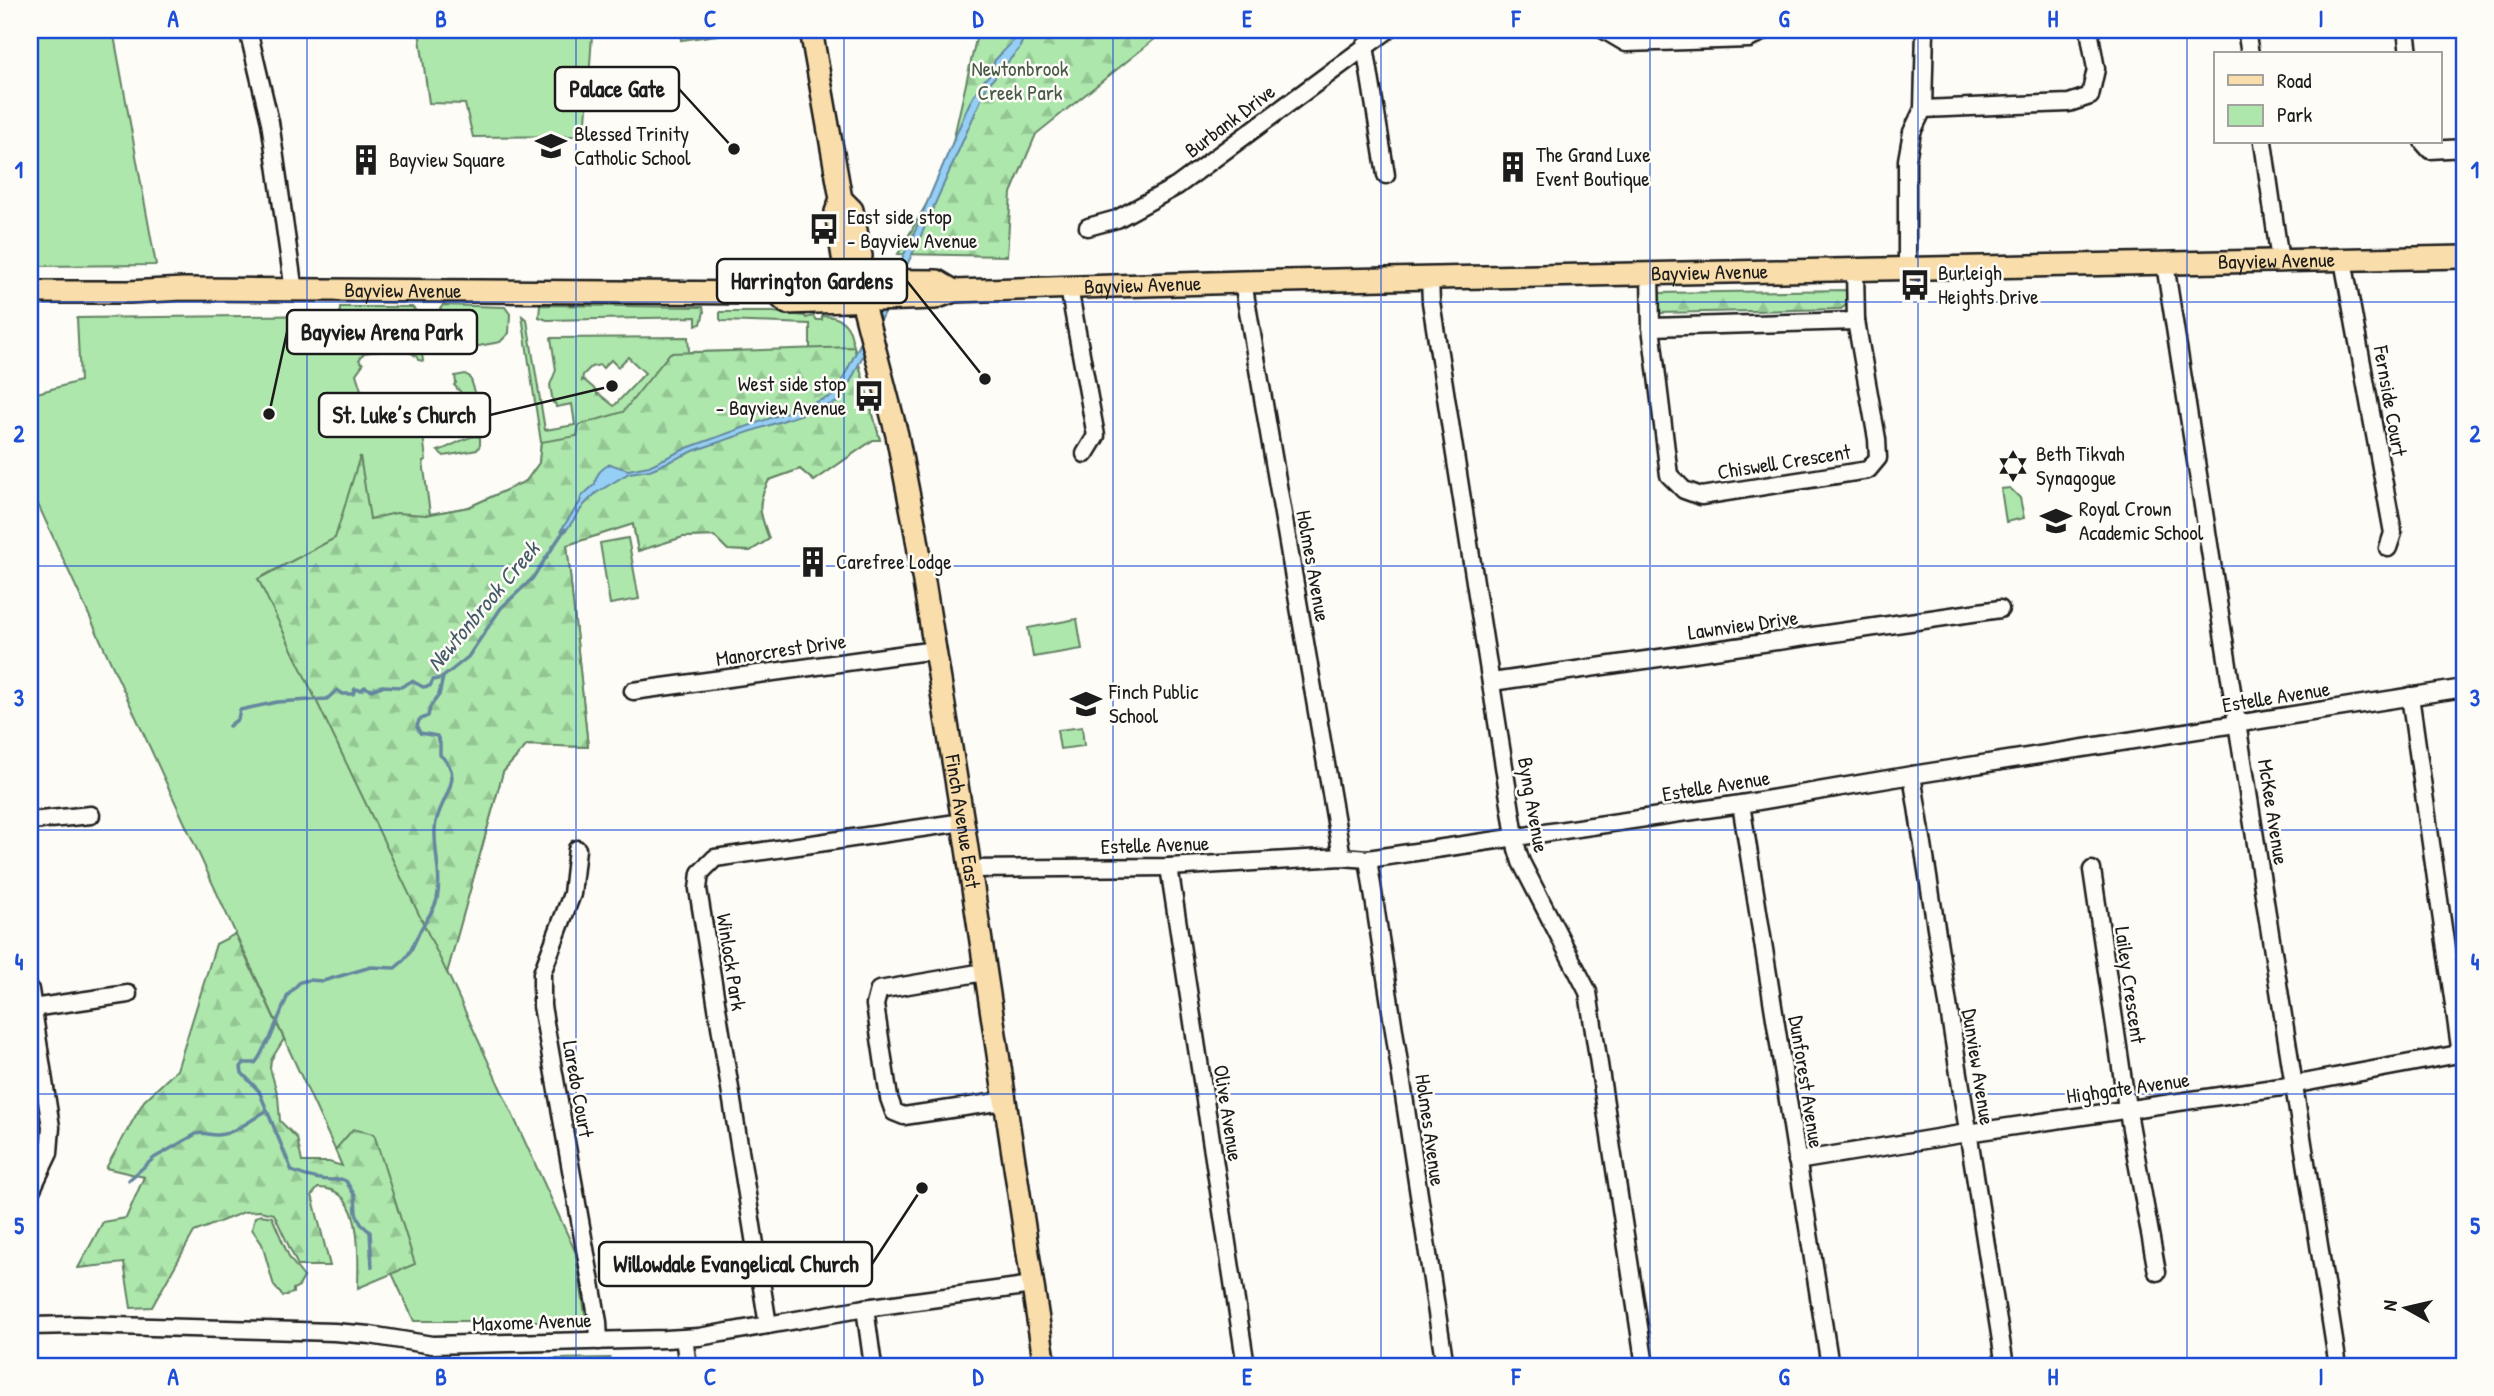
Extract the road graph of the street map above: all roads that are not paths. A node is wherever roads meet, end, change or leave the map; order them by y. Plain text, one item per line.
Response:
1 (248, 30) edge
2 (811, 30) edge
3 (1604, 30) edge
4 (1765, 30) edge
5 (1925, 30) edge
6 (2090, 30) edge
7 (2246, 30) edge
8 (2406, 30) edge
9 (1384, 31) edge
10 (1365, 46) junction
11 (2250, 52) edge
12 (2409, 52) edge
13 (1923, 109) junction
14 (2263, 144) edge
15 (2425, 144) edge
16 (2464, 148) edge
17 (1386, 175) dead end
18 (1088, 227) dead end
19 (2464, 257) edge
20 (2343, 260) junction
21 (2280, 261) junction
22 (2165, 264) junction
23 (1907, 269) junction
24 (1855, 270) junction
25 (1650, 274) junction
26 (1430, 279) junction
27 (857, 281) junction
28 (1243, 282) junction
29 (1069, 288) junction
30 (294, 291) junction
31 (954, 291) junction
32 (30, 292) edge
33 (776, 293) junction
34 (862, 302) junction
35 (1856, 321) junction
36 (1651, 327) junction
37 (1085, 454) dead end
38 (2388, 548) dead end
39 (2000, 609) dead end
40 (934, 650) junction
41 (1492, 682) junction
42 (2464, 688) edge
43 (633, 691) dead end
44 (2410, 696) junction
45 (2239, 724) junction
46 (1912, 775) junction
47 (1741, 804) junction
48 (91, 815) dead end
49 (30, 821) edge
50 (963, 822) junction
51 (1515, 836) junction
52 (577, 849) dead end
53 (1342, 857) junction
54 (1368, 859) junction
55 (1169, 867) junction
56 (968, 869) junction
57 (2092, 870) dead end
58 (984, 972) junction
59 (30, 990) edge
60 (128, 995) dead end
61 (32, 1008) junction
62 (2460, 1053) edge
63 (2294, 1085) junction
64 (1004, 1101) junction
65 (2127, 1108) junction
66 (1967, 1133) junction
67 (1797, 1161) junction
68 (30, 1193) edge
69 (2157, 1272) dead end
70 (1032, 1285) junction
71 (864, 1308) junction
72 (768, 1325) junction
73 (30, 1326) edge
74 (684, 1338) junction
75 (599, 1341) junction
76 (688, 1366) edge
77 (873, 1366) edge
78 (1045, 1366) edge
79 (1246, 1366) edge
80 (1445, 1366) edge
81 (1645, 1366) edge
82 (1830, 1366) edge
83 (2005, 1366) edge
84 (2338, 1366) edge

1 - 30 street
2 - 27 main road, Finch Avenue East
3 - 4 street
5 - 13 street
6 - 13 street
7 - 11 street
8 - 12 street
9 - 10 street, Burbank Drive
10 - 17 street
10 - 18 street, Burbank Drive
13 - 23 street
14 - 21 street
15 - 16 street
19 - 20 main road, Bayview Avenue
20 - 21 main road, Bayview Avenue
20 - 38 street, Fernside Court
21 - 22 main road, Bayview Avenue
22 - 23 main road, Bayview Avenue
22 - 45 street, McKee Avenue
23 - 24 main road, Bayview Avenue
24 - 25 main road, Bayview Avenue
24 - 35 street, Chiswell Crescent
25 - 26 main road, Bayview Avenue
25 - 36 street, Chiswell Crescent
26 - 28 main road, Bayview Avenue
26 - 41 street, Byng Avenue
27 - 31 main road, Bayview Avenue
27 - 33 main road, Bayview Avenue
27 - 34 main road, Finch Avenue East
28 - 29 main road, Bayview Avenue
28 - 53 street, Holmes Avenue
29 - 31 main road, Bayview Avenue
29 - 37 street
30 - 32 main road, Bayview Avenue
30 - 33 main road, Bayview Avenue
31 - 34 main road, Bayview Avenue
33 - 34 main road, Bayview Avenue
34 - 40 main road, Finch Avenue East
35 - 36 street
35 - 36 street, Chiswell Crescent
39 - 41 street, Lawnview Drive
40 - 43 street, Manorcrest Drive
40 - 50 main road, Finch Avenue East
41 - 51 street, Byng Avenue
42 - 44 street, Estelle Avenue
44 - 45 street, Estelle Avenue
44 - 62 street
45 - 46 street, Estelle Avenue
45 - 63 street, McKee Avenue
46 - 47 street, Estelle Avenue
46 - 66 street, Dunview Avenue
47 - 51 street, Estelle Avenue
47 - 67 street, Dunforest Avenue
48 - 49 street
50 - 56 main road, Finch Avenue East
50 - 72 street, Winlock Park
51 - 54 street, Estelle Avenue
51 - 81 street, Byng Avenue
52 - 75 street, Laredo Court
53 - 54 street, Estelle Avenue
53 - 55 street, Estelle Avenue
54 - 80 street, Holmes Avenue
55 - 56 street, Estelle Avenue
55 - 79 street, Olive Avenue
56 - 58 main road, Finch Avenue East
57 - 65 street, Lailey Crescent
58 - 64 main road, Finch Avenue East
58 - 64 street
59 - 61 street
60 - 61 street
61 - 68 street
62 - 63 street, Highgate Avenue
63 - 65 street, Highgate Avenue
63 - 84 street, McKee Avenue
64 - 70 main road, Finch Avenue East
65 - 66 street, Highgate Avenue
65 - 69 street, Lailey Crescent
66 - 67 street, Highgate Avenue
66 - 83 street, Dunview Avenue
67 - 82 street, Dunforest Avenue
70 - 71 street, Maxome Avenue
70 - 78 main road, Finch Avenue East
71 - 72 street, Maxome Avenue
71 - 77 street
72 - 74 street, Maxome Avenue
73 - 75 street, Maxome Avenue
74 - 75 street, Maxome Avenue
74 - 76 street

